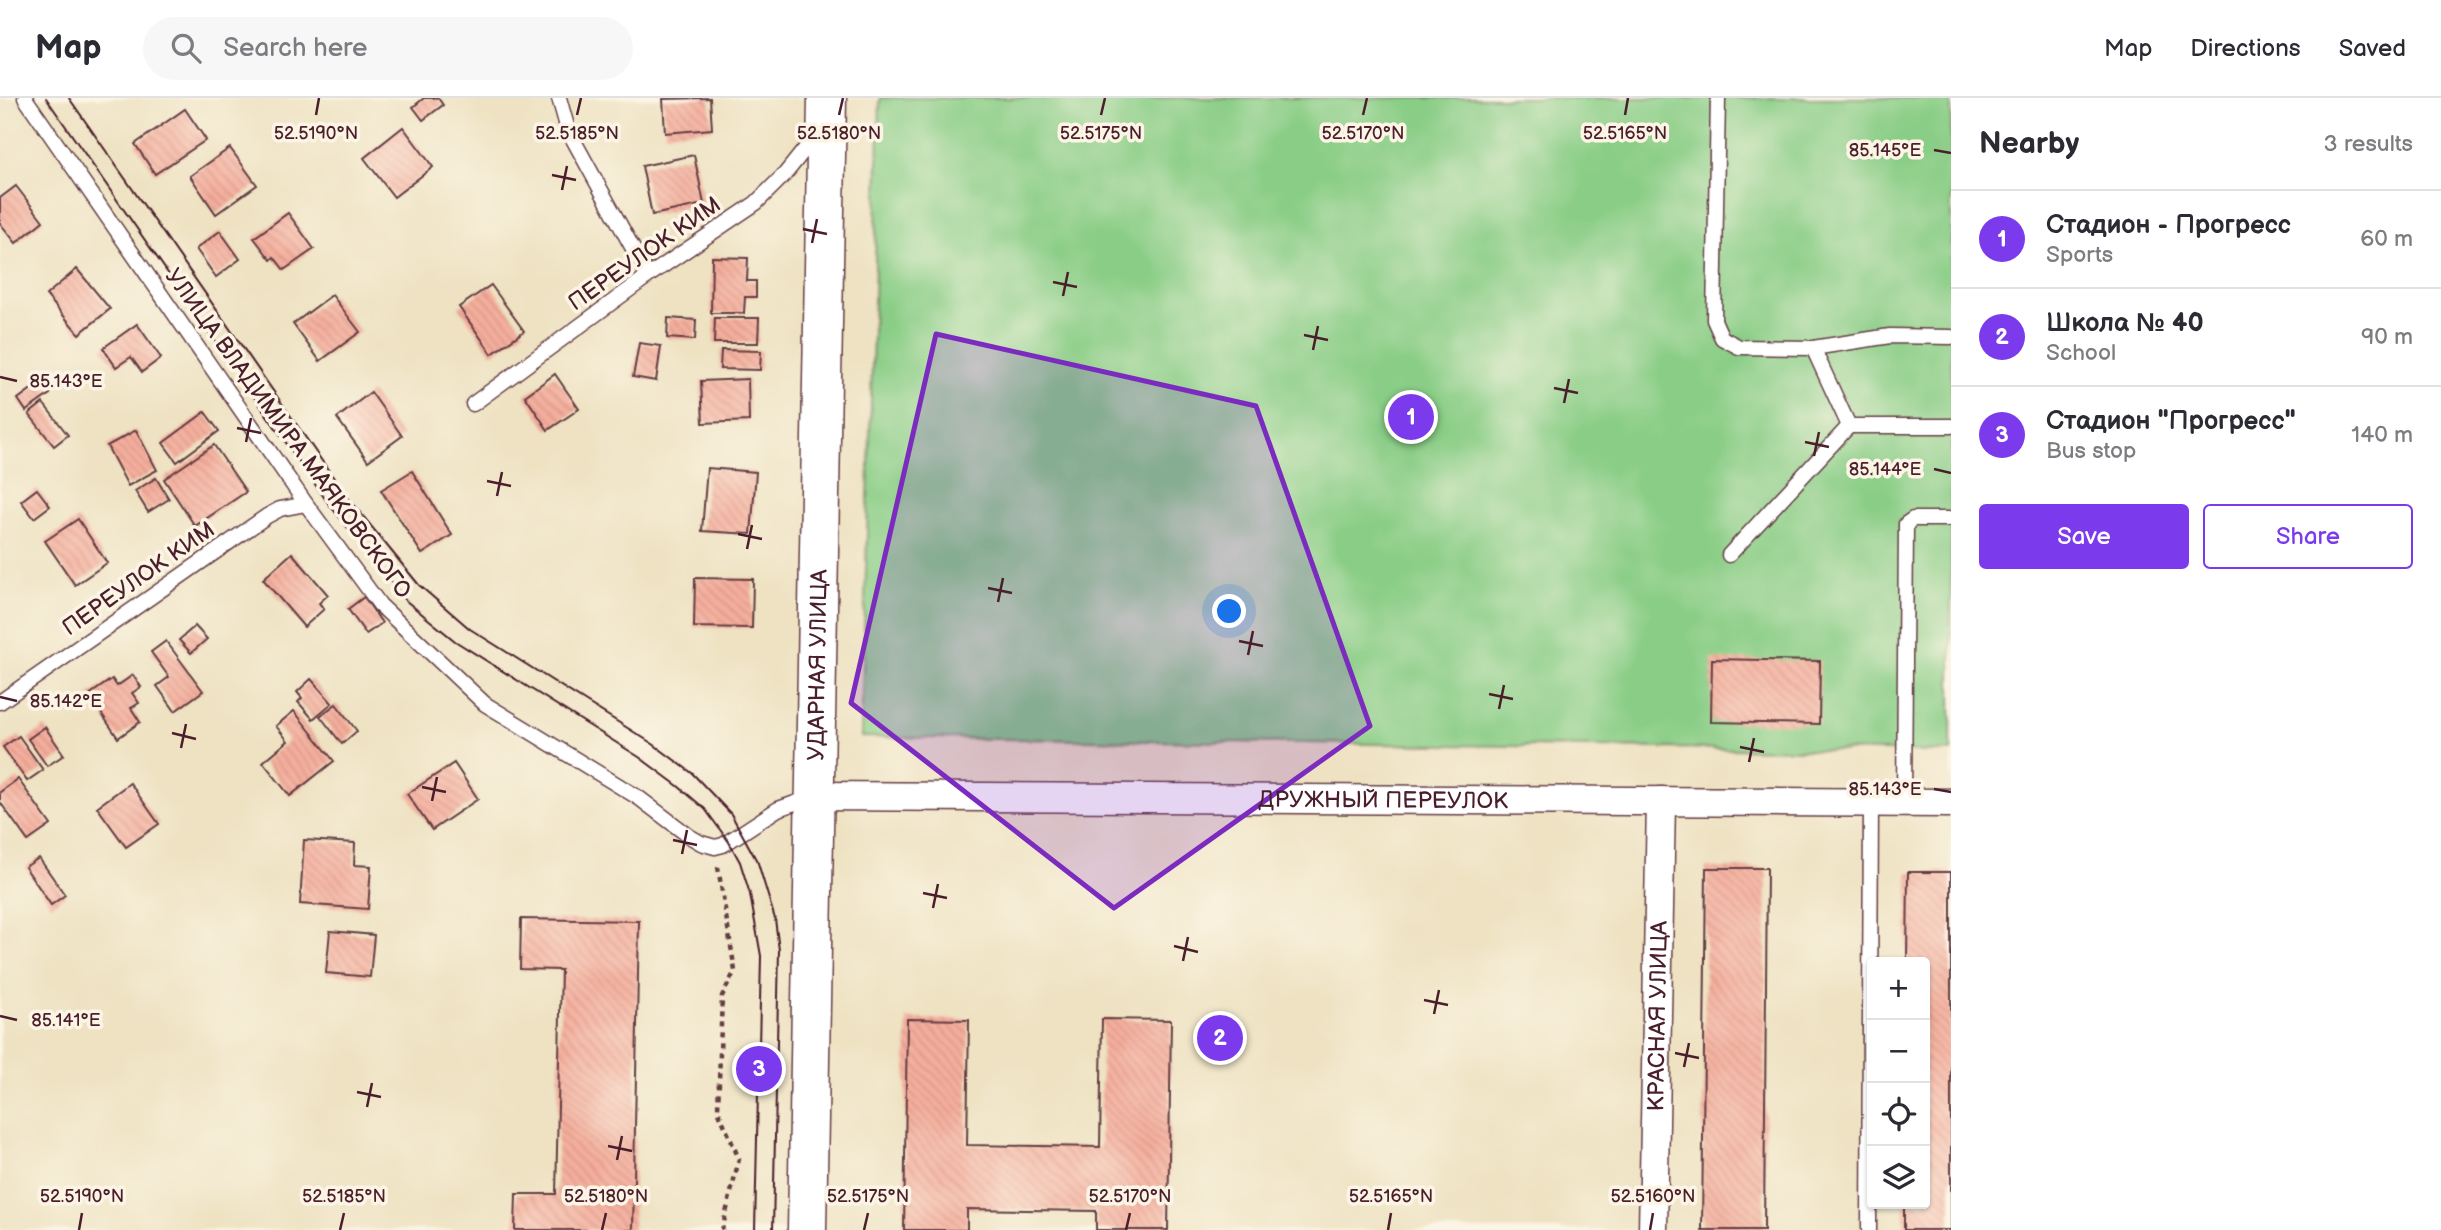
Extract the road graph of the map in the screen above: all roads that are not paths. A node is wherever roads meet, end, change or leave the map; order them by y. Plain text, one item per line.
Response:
1 (25, 98) edge
2 (559, 98) edge
3 (1718, 98) edge
4 (826, 111) edge
5 (648, 275) junction
6 (1951, 337) edge
7 (1813, 348) junction
8 (473, 404) dead end
9 (1849, 426) junction
10 (1951, 426) edge
11 (306, 504) junction
12 (1951, 519) edge
13 (1729, 555) dead end
14 (0, 702) edge
15 (814, 796) junction
16 (1661, 801) junction
17 (1871, 802) junction
18 (1904, 803) junction
19 (1951, 803) edge
20 (807, 1230) edge
21 (1654, 1230) edge
22 (1869, 1230) edge

1 - 11 lane, УЛИЦА ВЛАДИМИРА МАЯКОВСКОГО
2 - 5 lane
3 - 7 lane
4 - 5 lane, ПЕРЕУЛОК КИМ
4 - 15 street, УДАРНАЯ УЛИЦА
5 - 8 lane, ПЕРЕУЛОК КИМ
6 - 7 lane
7 - 9 lane
9 - 10 lane
9 - 13 lane
11 - 14 lane, ПЕРЕУЛОК КИМ
11 - 15 lane, УЛИЦА ВЛАДИМИРА МАЯКОВСКОГО
12 - 18 lane
15 - 16 street, ДРУЖНЫЙ ПЕРЕУЛОК
15 - 20 street, УДАРНАЯ УЛИЦА
16 - 17 street, ДРУЖНЫЙ ПЕРЕУЛОК
16 - 21 street, КРАСНАЯ УЛИЦА
17 - 18 street, ДРУЖНЫЙ ПЕРЕУЛОК
17 - 22 lane
18 - 19 street, ДРУЖНЫЙ ПЕРЕУЛОК

